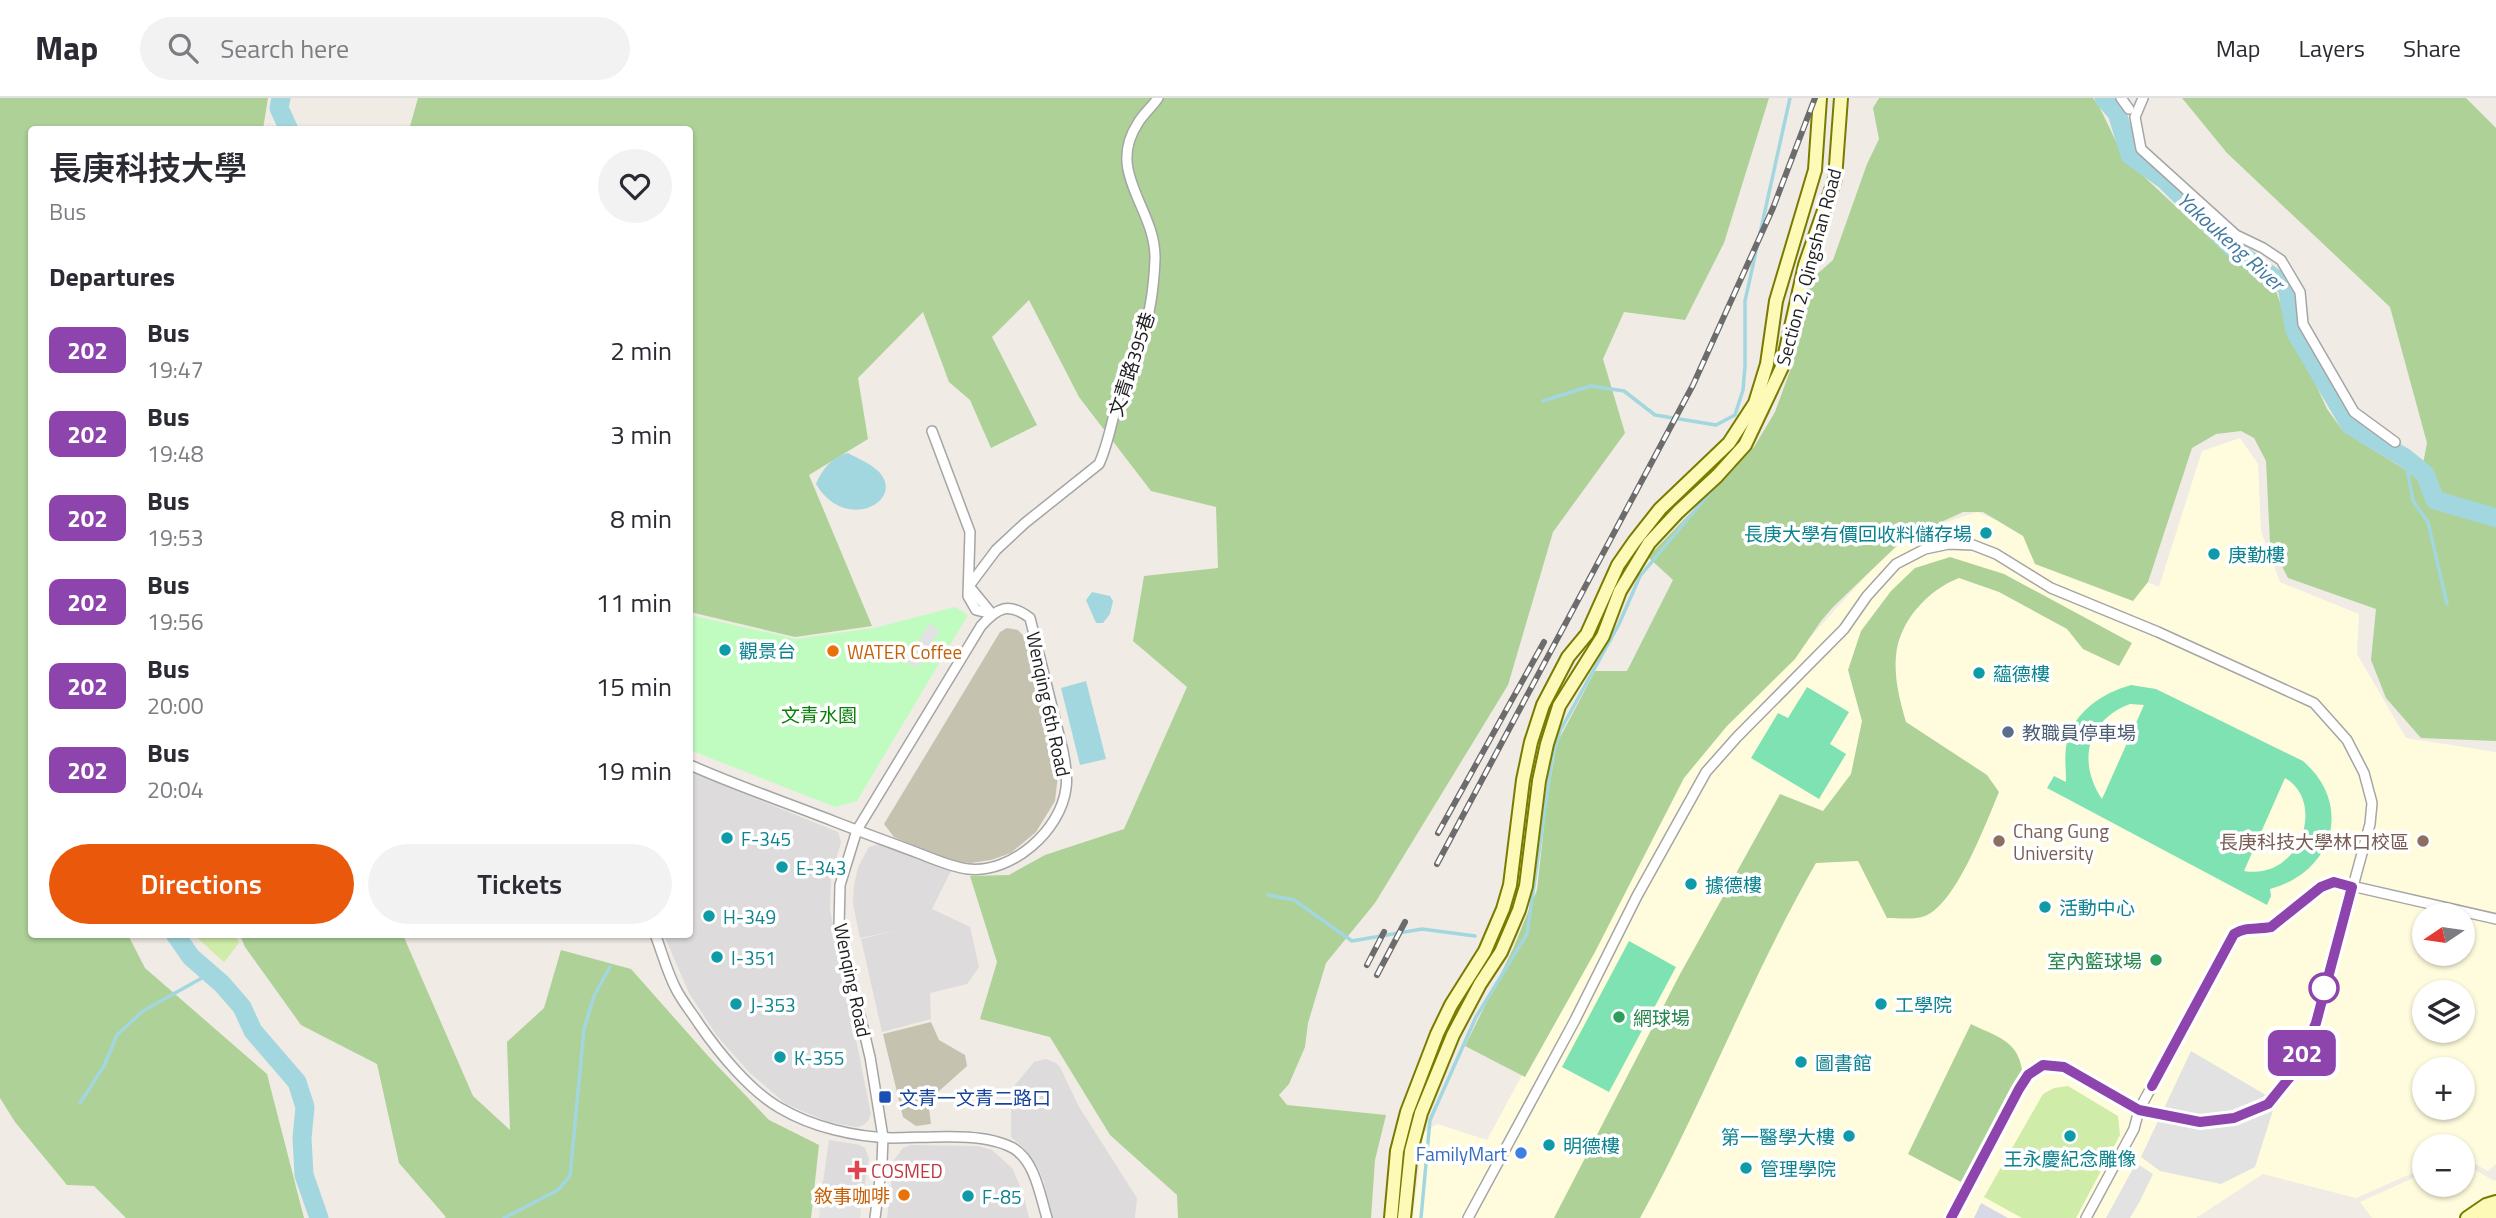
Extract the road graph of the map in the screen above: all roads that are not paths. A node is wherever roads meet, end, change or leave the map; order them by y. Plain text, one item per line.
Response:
1 (1158, 98) edge
2 (1819, 98) edge
3 (1841, 98) edge
4 (2121, 98) edge
5 (2143, 98) edge
6 (2129, 109) dead end
7 (932, 432) dead end
8 (2395, 442) dead end
9 (969, 586) junction
10 (992, 614) junction
11 (693, 766) edge
12 (857, 830) junction
13 (2352, 887) junction
14 (2496, 919) edge
15 (656, 938) edge
16 (2139, 1110) junction
17 (883, 1138) junction
18 (2496, 1202) edge
19 (2496, 1212) edge
20 (874, 1218) edge
21 (1046, 1218) edge
22 (1391, 1218) edge
23 (1404, 1218) edge
24 (1468, 1218) edge
25 (1951, 1218) edge
26 (2087, 1218) edge
27 (2467, 1218) edge
28 (2484, 1218) edge

1 - 9 street, 文青路395巷
2 - 22 street, Section 2, Qingshan Road
3 - 23 street, Section 2, Qingshan Road
4 - 6 street
5 - 8 street
7 - 9 street
9 - 10 street
10 - 12 street, Wenqing Road
10 - 12 street, Wenqing 6th Road
11 - 12 street, Wenqing 6th Road
12 - 17 street, Wenqing Road
13 - 14 street
13 - 16 street
13 - 16 street
13 - 24 street
15 - 17 street
16 - 25 street
16 - 26 street
17 - 20 street, Wenqing Road
17 - 21 street
18 - 27 street
19 - 28 street

